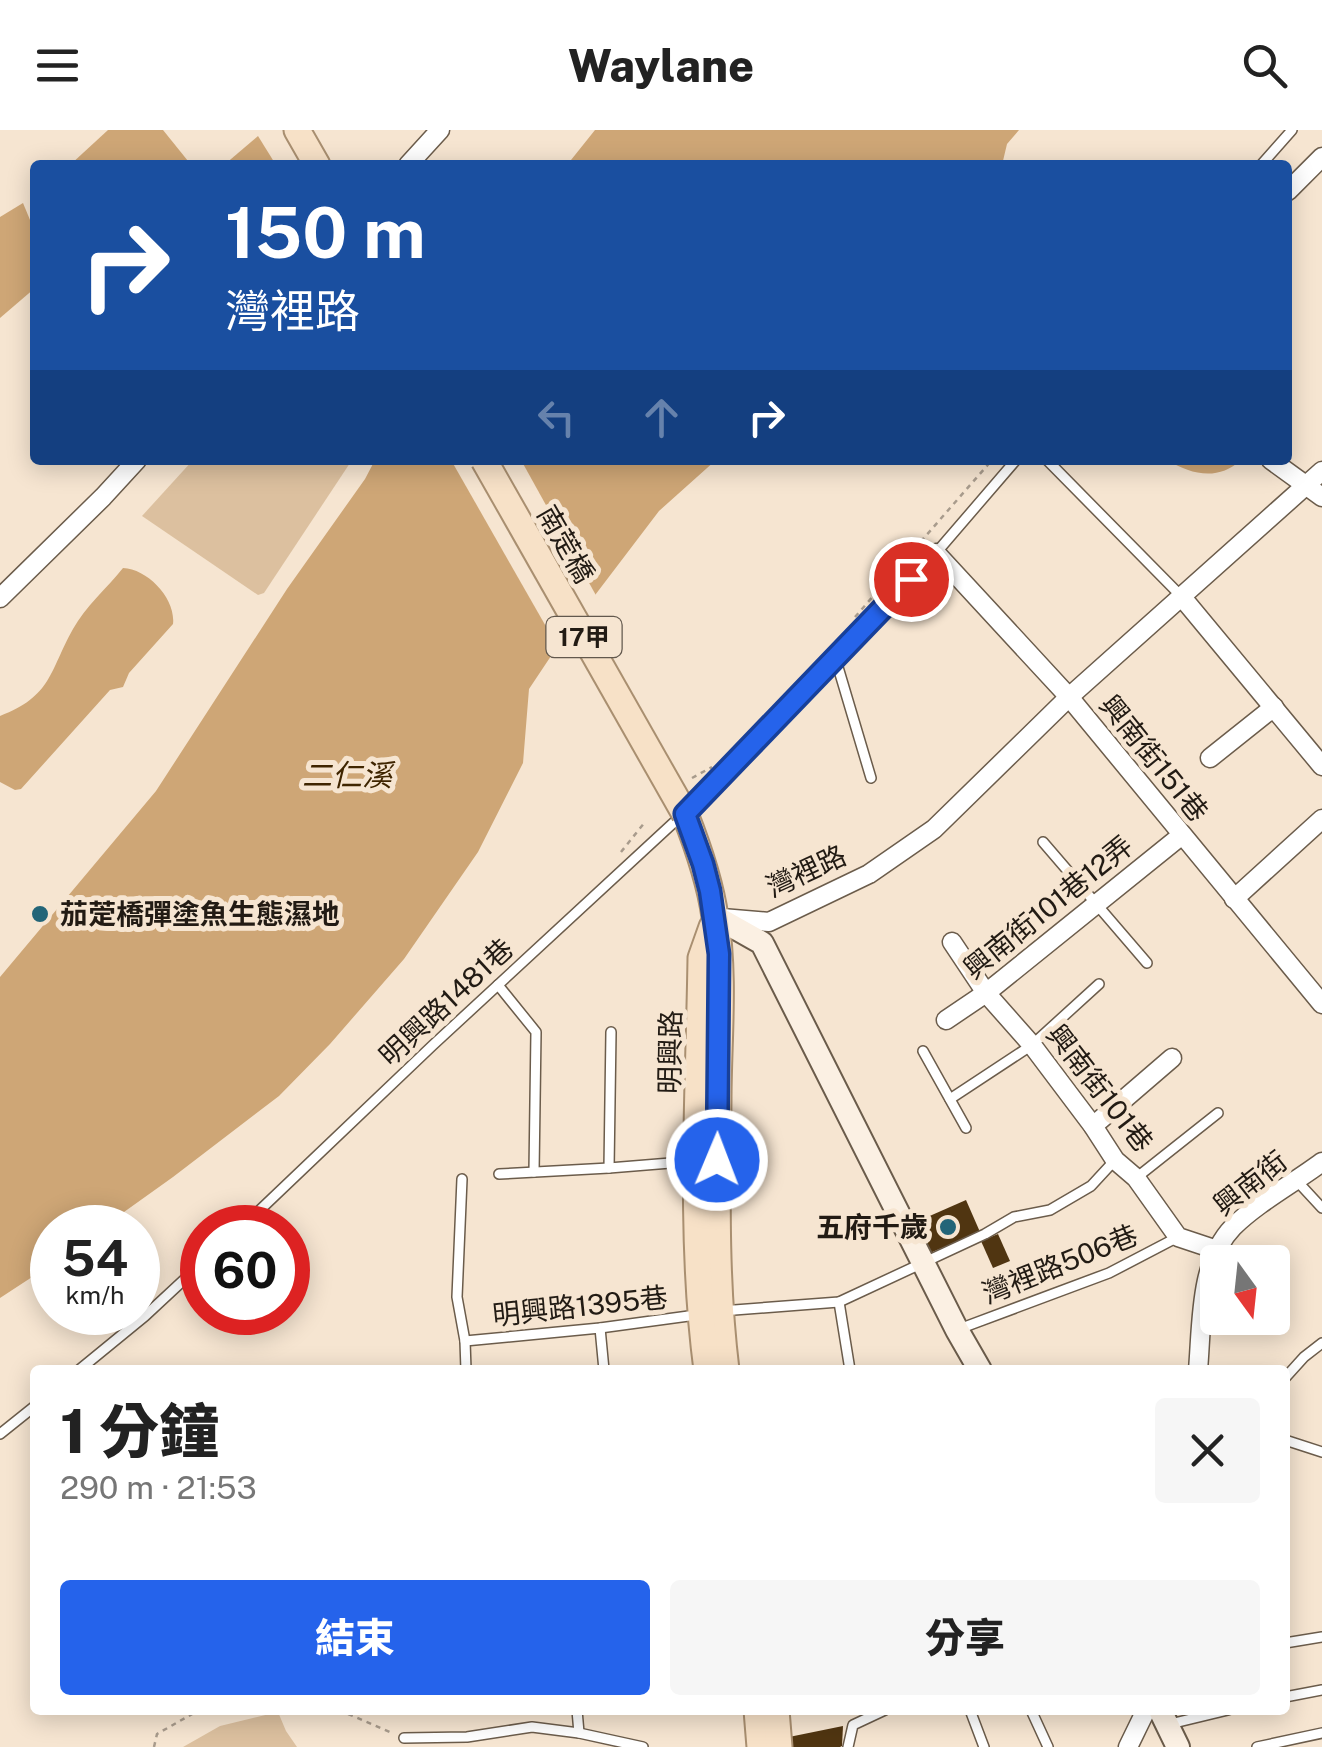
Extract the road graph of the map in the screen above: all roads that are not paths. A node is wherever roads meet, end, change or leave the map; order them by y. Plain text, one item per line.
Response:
1 (297, 130) edge
2 (440, 130) edge
3 (1292, 130) edge
4 (1322, 156) edge
5 (313, 160) edge
6 (413, 160) edge
7 (1265, 160) edge
8 (1292, 187) edge
9 (132, 465) edge
10 (487, 465) edge
11 (1012, 465) edge
12 (1051, 465) edge
13 (1278, 465) edge
14 (1322, 471) edge
15 (1305, 485) junction
16 (1322, 497) edge
17 (936, 553) junction
18 (1181, 596) junction
19 (0, 598) edge
20 (835, 657) junction
21 (1069, 698) junction
22 (1274, 707) junction
23 (1210, 758) dead end
24 (1322, 766) edge
25 (871, 778) dead end
26 (685, 814) junction
27 (1322, 819) edge
28 (1182, 835) junction
29 (1043, 842) dead end
30 (1234, 898) junction
31 (1094, 904) junction
32 (716, 917) junction
33 (952, 942) dead end
34 (1147, 963) dead end
35 (1099, 984) dead end
36 (498, 985) junction
37 (986, 992) junction
38 (1322, 1004) edge
39 (946, 1020) dead end
40 (611, 1032) dead end
41 (1032, 1046) junction
42 (923, 1051) dead end
43 (1172, 1058) dead end
44 (950, 1099) junction
45 (1218, 1113) dead end
46 (1092, 1126) junction
47 (966, 1128) dead end
48 (697, 1160) junction
49 (1115, 1160) junction
50 (1322, 1162) edge
51 (610, 1168) junction
52 (534, 1172) junction
53 (499, 1174) dead end
54 (1136, 1178) junction
55 (462, 1179) dead end
56 (1297, 1181) junction
57 (266, 1205) edge
58 (1322, 1208) edge
59 (1178, 1237) junction
60 (1202, 1245) edge
61 (1220, 1245) edge
62 (923, 1261) junction
63 (180, 1283) edge
64 (839, 1302) junction
65 (709, 1313) junction
66 (600, 1328) junction
67 (957, 1330) junction
68 (1202, 1335) edge
69 (466, 1341) junction
70 (1322, 1343) edge
71 (84, 1365) edge
72 (466, 1365) edge
73 (604, 1365) edge
74 (707, 1365) edge
75 (725, 1365) edge
76 (849, 1365) edge
77 (977, 1365) edge
78 (1199, 1365) edge
79 (1290, 1372) edge
80 (30, 1410) edge
81 (0, 1434) edge
82 (1290, 1442) edge
83 (1322, 1452) edge
84 (1322, 1637) edge
85 (1290, 1642) edge
86 (1322, 1690) edge
87 (1290, 1696) edge
88 (577, 1715) edge
89 (757, 1715) edge
90 (776, 1715) edge
91 (874, 1715) edge
92 (972, 1715) edge
93 (1033, 1715) edge
94 (1144, 1715) edge
95 (1164, 1717) edge
96 (579, 1733) junction
97 (1322, 1733) edge
98 (404, 1738) road end
99 (643, 1747) edge
100 (760, 1747) edge
101 (779, 1747) edge
102 (848, 1747) edge
103 (984, 1747) edge
104 (1048, 1747) edge
105 (1128, 1747) edge
106 (1178, 1747) edge
107 (1257, 1747) edge

1 - 5 main road
2 - 6 street
3 - 7 lane
4 - 8 street
9 - 19 street
10 - 26 main road, 南萣橋 / 17甲, bridge
11 - 17 lane
12 - 18 lane
13 - 15 street
14 - 15 street
15 - 16 street
15 - 18 street, 灣裡路
17 - 20 lane
17 - 21 street, 興南街151巷
18 - 21 street, 灣裡路
18 - 22 street
20 - 25 lane
20 - 26 lane
21 - 28 street, 興南街151巷
21 - 32 street, 灣裡路
22 - 23 street
22 - 24 street
26 - 32 main road, 明興路 / 17甲
26 - 36 lane, 明興路1481巷
27 - 30 street
28 - 30 street, 興南街151巷
28 - 31 street, 興南街101巷12弄
29 - 31 lane
30 - 38 street, 興南街151巷
31 - 34 lane
31 - 37 street, 興南街101巷12弄
32 - 48 main road, 明興路 / 17甲
32 - 62 street, 灣裡路
32 - 65 main road, 明興路 / 17甲
33 - 37 street, 興南街101巷
35 - 41 lane
36 - 52 lane
36 - 57 lane, 明興路1481巷
37 - 39 street, 興南街101巷12弄
37 - 41 street, 興南街101巷
40 - 51 lane
41 - 44 lane
41 - 46 street, 興南街101巷
42 - 44 lane
43 - 46 street
44 - 47 lane
45 - 54 lane
46 - 49 street, 興南街101巷
48 - 51 lane
48 - 65 main road, 明興路 / 17甲
49 - 54 street, 興南街101巷
49 - 62 lane
50 - 56 street, 興南街
51 - 52 lane
52 - 53 lane
54 - 59 street, 興南街101巷
55 - 69 lane
56 - 58 lane
56 - 61 street, 興南街
59 - 60 street
59 - 67 lane, 灣裡路506巷
62 - 64 lane
62 - 67 street, 灣裡路
63 - 71 lane
64 - 65 lane, 明興路1395巷
64 - 76 lane
65 - 66 lane, 明興路1395巷
65 - 74 main road, 明興路 / 17甲
65 - 75 main road, 明興路 / 17甲
66 - 69 lane, 明興路1395巷
66 - 73 lane
67 - 77 street, 灣裡路
68 - 78 street, 興南街
69 - 72 lane
70 - 79 lane
80 - 81 lane
82 - 83 lane
84 - 85 lane
86 - 87 lane
88 - 96 lane
89 - 100 main road
90 - 101 main road
91 - 102 lane
92 - 103 lane
93 - 104 lane
94 - 105 street
95 - 106 street
96 - 98 lane
96 - 99 lane
97 - 107 lane

